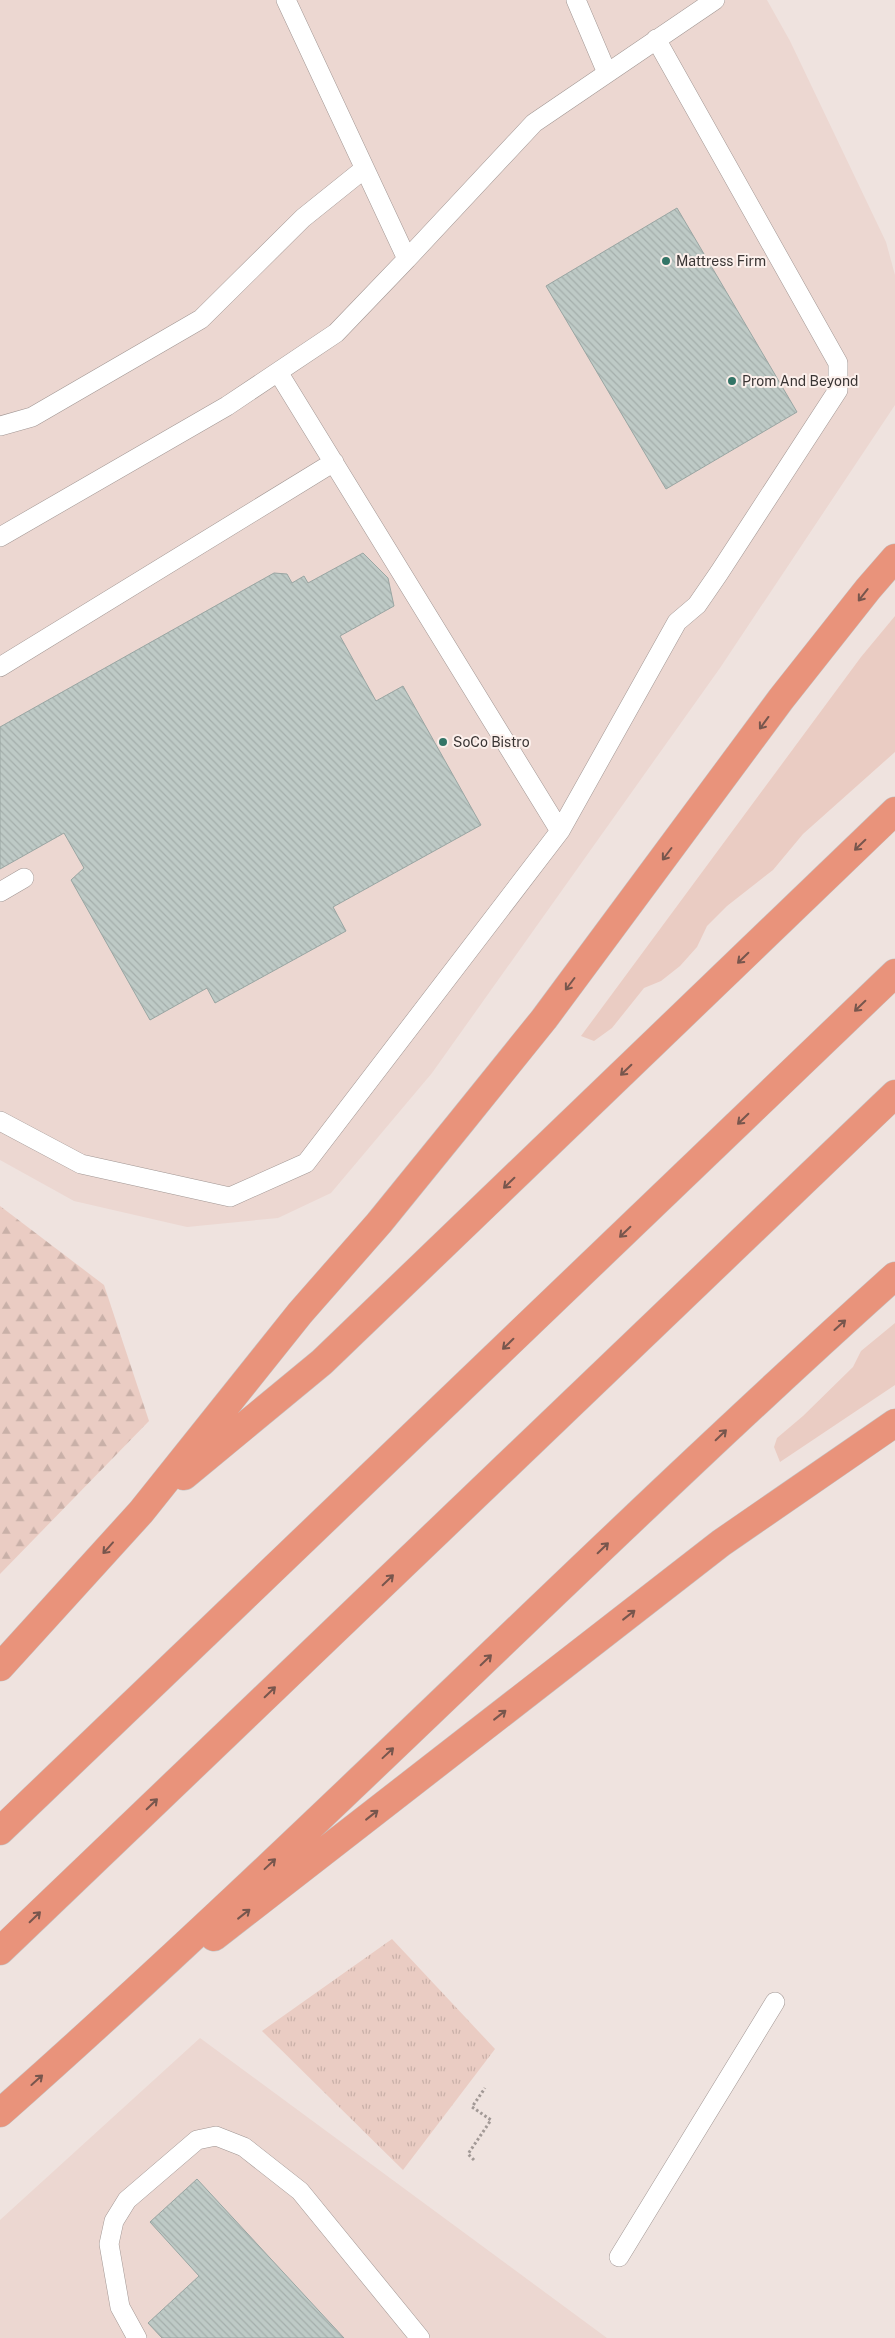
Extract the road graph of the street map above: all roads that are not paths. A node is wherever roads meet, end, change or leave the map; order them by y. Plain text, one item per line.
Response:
1 (286, 0) edge
2 (576, 0) edge
3 (715, 0) edge
4 (656, 39) junction
5 (607, 73) junction
6 (364, 169) junction
7 (407, 259) junction
8 (278, 372) junction
9 (0, 426) edge
10 (334, 462) junction
11 (0, 537) edge
12 (895, 558) edge
13 (0, 667) edge
14 (895, 811) edge
15 (560, 831) junction
16 (24, 878) dead end
17 (0, 892) edge
18 (895, 973) edge
19 (895, 1094) edge
20 (0, 1121) edge
21 (895, 1276) edge
22 (895, 1423) edge
23 (141, 1512) junction
24 (0, 1668) edge
25 (0, 1831) edge
26 (0, 1951) edge
27 (775, 2002) dead end
28 (81, 2041) junction
29 (0, 2113) edge
30 (619, 2257) dead end
31 (137, 2338) edge
32 (420, 2338) edge

1 - 6 lane
2 - 5 lane
3 - 4 lane
4 - 5 lane
4 - 15 lane
5 - 7 lane
6 - 7 lane
6 - 9 lane
7 - 8 lane
8 - 10 lane
8 - 11 lane
10 - 13 lane
10 - 15 lane
12 -> 23 highway
14 -> 23 highway
15 - 20 lane
16 - 17 lane
18 -> 25 highway
26 -> 19 highway
28 -> 21 highway
28 -> 22 highway
23 -> 24 highway
27 - 30 lane
29 -> 28 highway
31 - 32 lane

